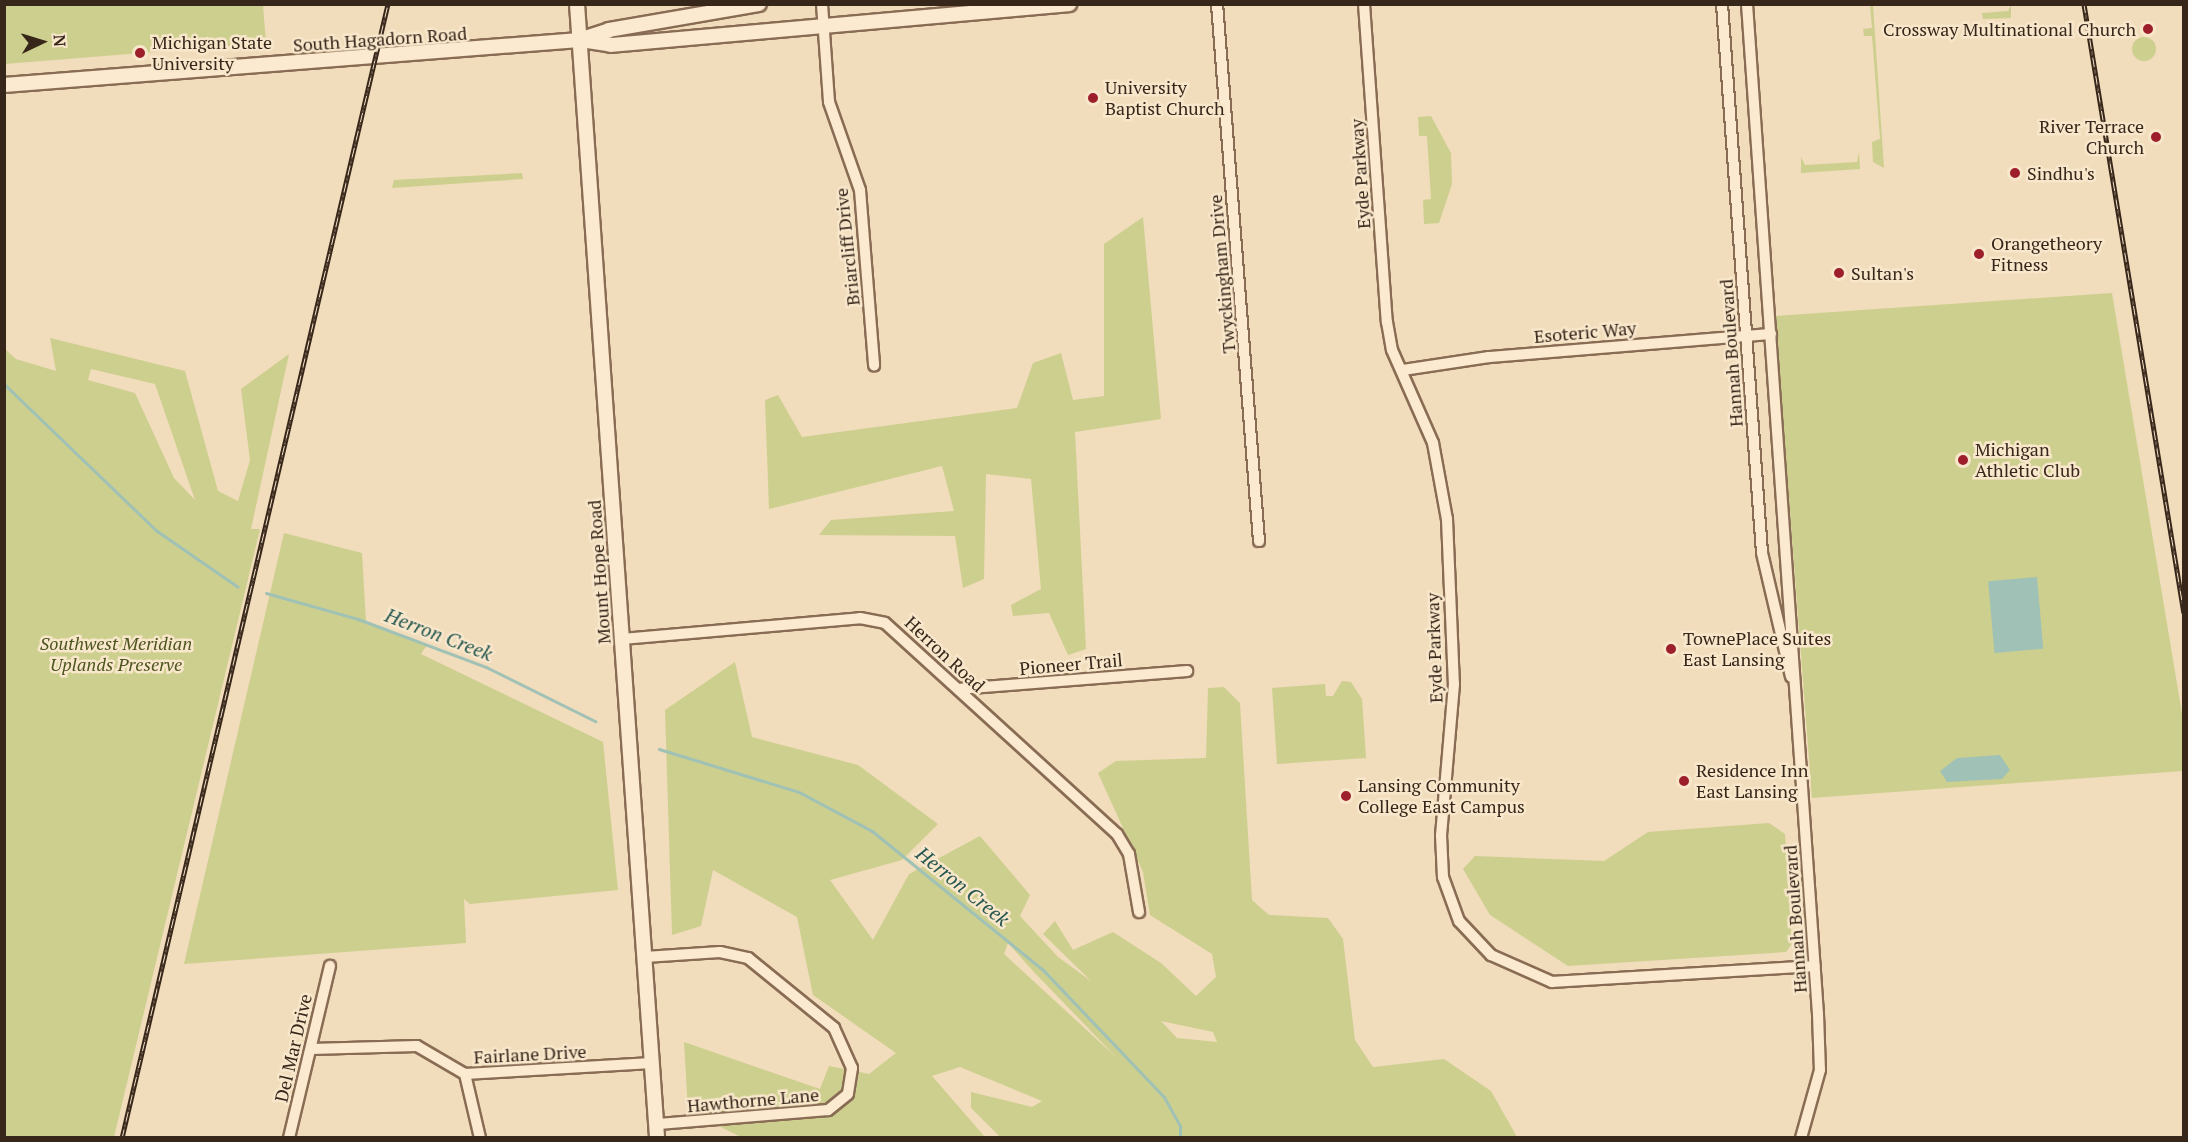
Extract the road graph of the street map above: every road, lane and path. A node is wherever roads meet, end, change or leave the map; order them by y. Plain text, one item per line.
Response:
1 (577, 4) edge
2 (759, 4) edge
3 (822, 4) edge
4 (1069, 4) edge
5 (1217, 4) edge
6 (1364, 4) edge
7 (1722, 4) edge
8 (1747, 4) edge
9 (1036, 6) edge
10 (823, 24) junction
11 (579, 40) junction
12 (4, 85) edge
13 (1771, 334) junction
14 (1747, 336) junction
15 (874, 365) dead end
16 (1403, 370) junction
17 (1259, 541) dead end
18 (622, 639) junction
19 (1187, 671) dead end
20 (958, 689) junction
21 (1797, 696) junction
22 (1139, 912) dead end
23 (645, 957) junction
24 (330, 966) dead end
25 (1815, 966) junction
26 (311, 1049) junction
27 (652, 1063) junction
28 (465, 1074) junction
29 (656, 1131) edge
30 (289, 1137) edge
31 (480, 1137) edge
32 (1802, 1137) edge

1 - 11 street, Mount Hope Road
2 - 11 street, South Hagadorn Road
3 - 10 street, Briarcliff Drive
4 - 9 street, South Hagadorn Road
5 - 17 street, Twyckingham Drive
6 - 16 street, Eyde Parkway
7 - 14 street, Hannah Boulevard
8 - 13 street, Hannah Boulevard
9 - 10 street, South Hagadorn Road
10 - 11 street, South Hagadorn Road
10 - 15 street, Briarcliff Drive
11 - 12 street, South Hagadorn Road
11 - 18 street, Mount Hope Road
13 - 14 street, Esoteric Way
13 - 21 street, Hannah Boulevard
14 - 16 street, Esoteric Way
14 - 21 street, Hannah Boulevard
16 - 25 street, Eyde Parkway
18 - 20 street, Herron Road
18 - 23 street, Mount Hope Road
19 - 20 street, Pioneer Trail
20 - 22 street, Herron Road
21 - 25 street, Hannah Boulevard
23 - 27 street, Mount Hope Road
23 - 29 street, Hawthorne Lane
24 - 26 street, Del Mar Drive
25 - 32 street, Hannah Boulevard
26 - 28 street, Fairlane Drive
26 - 30 street, Del Mar Drive
27 - 28 street, Fairlane Drive
27 - 29 street, Mount Hope Road
28 - 31 street

